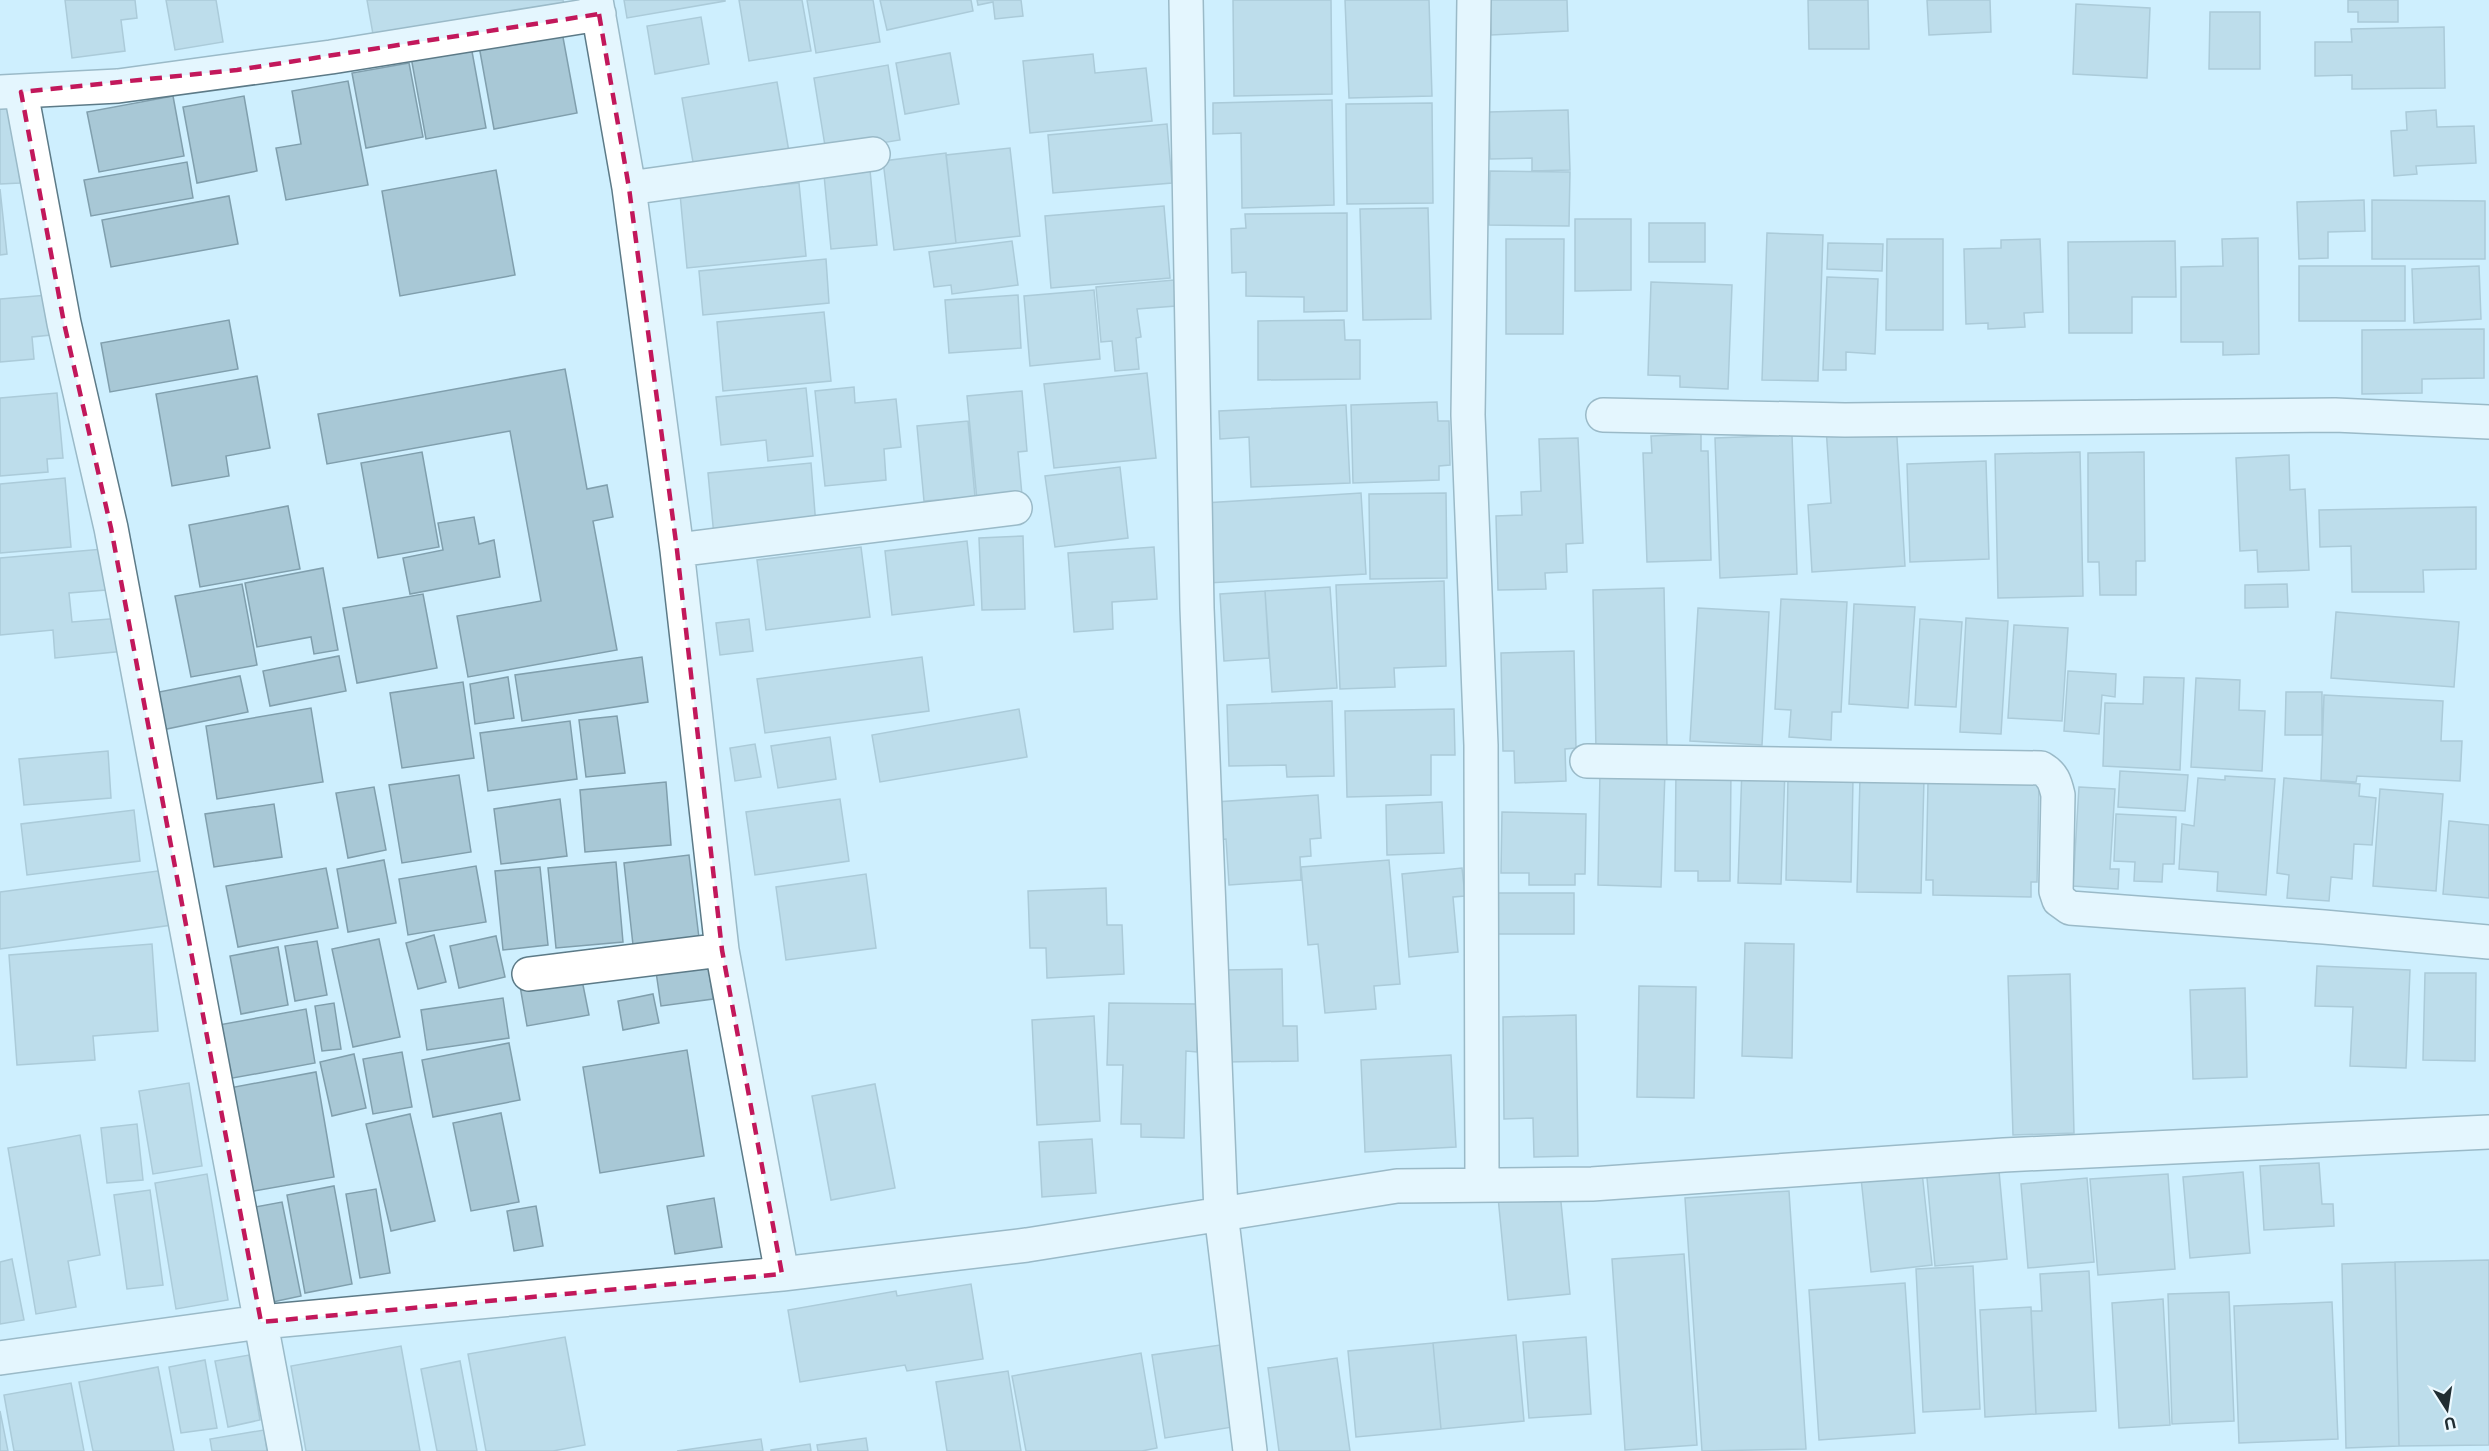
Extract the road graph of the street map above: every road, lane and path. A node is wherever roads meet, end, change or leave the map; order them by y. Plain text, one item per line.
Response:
1 (1186, 0) edge
2 (1474, 0) edge
3 (598, 7) edge
4 (11, 92) edge
5 (873, 154) dead end
6 (629, 188) junction
7 (1603, 415) dead end
8 (2489, 422) edge
9 (1015, 508) dead end
10 (677, 550) junction
11 (1587, 760) dead end
12 (2489, 942) edge
13 (722, 950) junction
14 (529, 974) dead end
15 (2489, 1132) edge
16 (1482, 1185) junction
17 (1221, 1214) junction
18 (782, 1274) junction
19 (261, 1322) junction
20 (0, 1358) edge
21 (285, 1451) edge
22 (1250, 1451) edge

1 - 17 street
2 - 16 street
3 - 4 street
3 - 6 street
4 - 19 street
5 - 6 street
6 - 10 street
7 - 8 street
9 - 10 street
10 - 13 street
11 - 12 street
13 - 14 street
13 - 18 street
15 - 16 street
16 - 17 street
17 - 18 street
17 - 22 street
18 - 19 street
19 - 20 street
19 - 21 street

